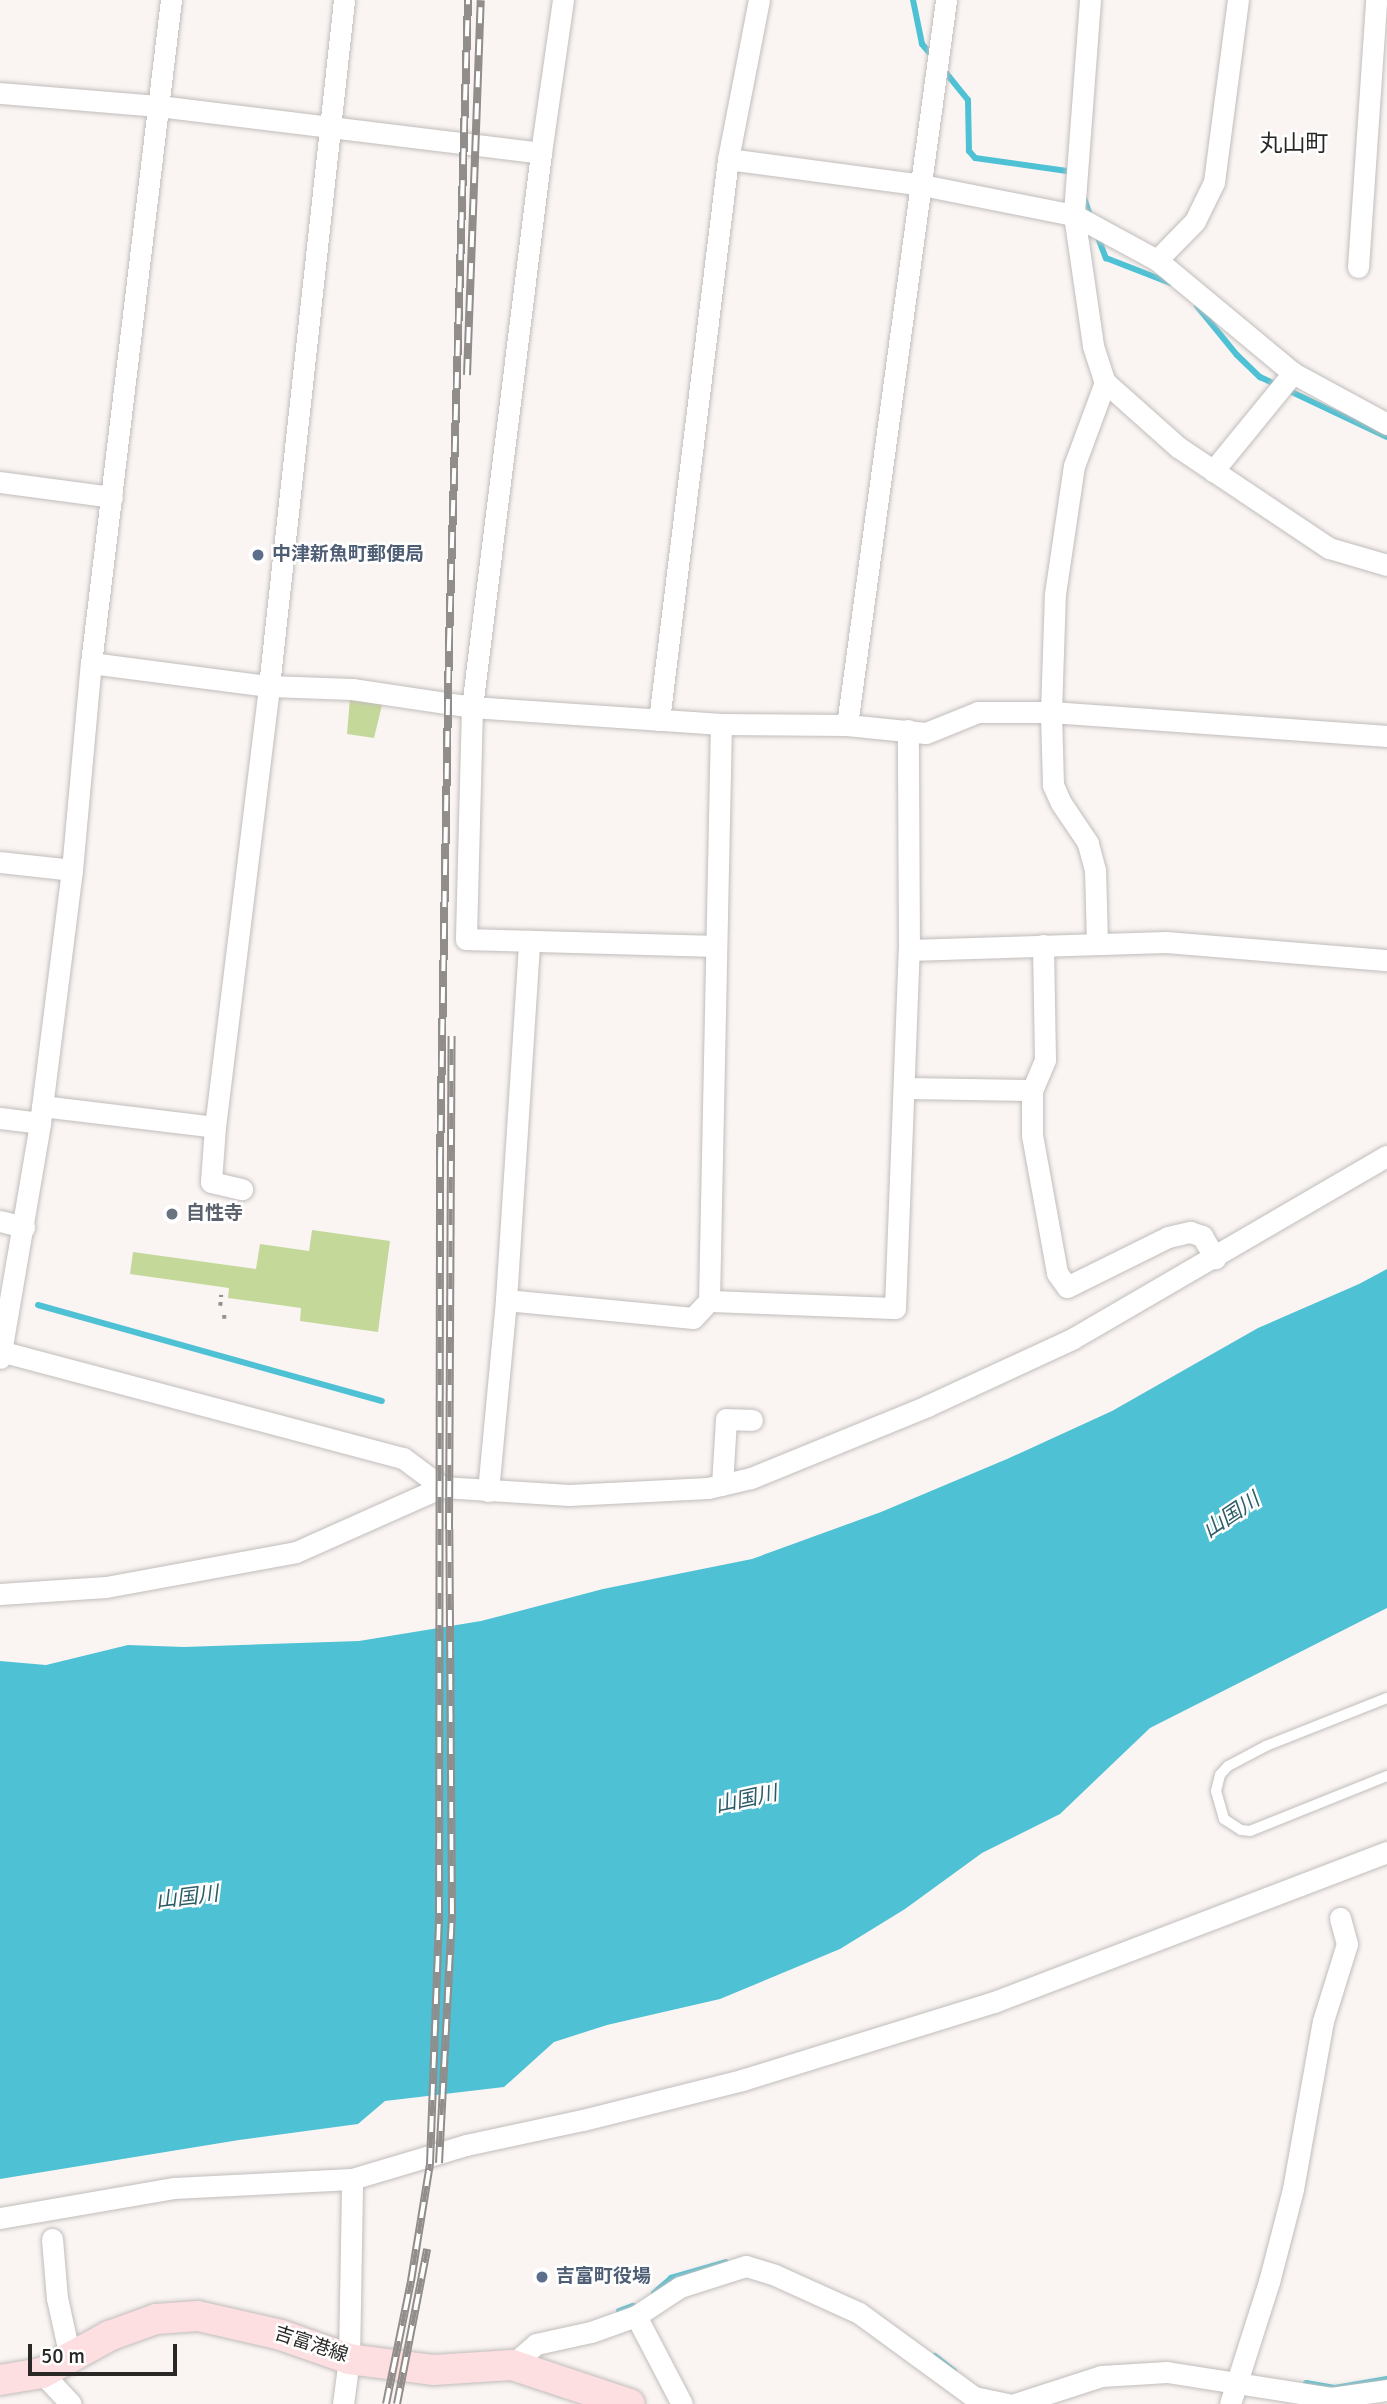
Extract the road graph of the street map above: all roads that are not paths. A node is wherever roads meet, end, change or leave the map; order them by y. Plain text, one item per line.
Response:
1 (171, 0) edge
2 (344, 0) edge
3 (563, 0) edge
4 (759, 0) edge
5 (946, 0) edge
6 (1090, 0) edge
7 (1238, 0) edge
8 (1376, 0) edge
9 (0, 93) edge
10 (159, 106) junction
11 (330, 128) junction
12 (541, 153) junction
13 (728, 159) junction
14 (922, 185) junction
15 (1074, 215) junction
16 (1157, 260) junction
17 (1358, 267) dead end
18 (1293, 373) junction
19 (1105, 382) junction
20 (1387, 424) edge
21 (1213, 471) junction
22 (0, 482) edge
23 (112, 497) junction
24 (1387, 565) edge
25 (91, 663) junction
26 (269, 686) junction
27 (472, 707) junction
28 (1051, 712) junction
29 (659, 720) junction
30 (721, 724) junction
31 (848, 725) junction
32 (908, 730) junction
33 (1387, 736) edge
34 (0, 862) edge
35 (72, 870) junction
36 (529, 941) junction
37 (1097, 944) junction
38 (1043, 945) junction
39 (716, 946) junction
40 (909, 950) junction
41 (1387, 960) edge
42 (904, 1088) junction
43 (1032, 1090) junction
44 (41, 1114) junction
45 (0, 1118) edge
46 (215, 1127) junction
47 (1387, 1156) edge
48 (242, 1189) dead end
49 (0, 1221) edge
50 (24, 1227) junction
51 (1215, 1258) junction
52 (506, 1300) junction
53 (709, 1301) junction
54 (1, 1354) edge
55 (752, 1420) dead end
56 (722, 1485) junction
57 (442, 1487) junction
58 (488, 1491) junction
59 (0, 1594) edge
60 (1387, 1698) edge
61 (1387, 1776) edge
62 (1387, 1852) edge
63 (1340, 1918) dead end
64 (352, 2179) junction
65 (0, 2218) edge
66 (52, 2239) dead end
67 (636, 2316) junction
68 (70, 2357) junction
69 (349, 2359) junction
70 (512, 2365) junction
71 (42, 2372) junction
72 (0, 2380) edge
73 (1387, 2390) edge
74 (1233, 2394) edge
75 (1339, 2400) edge
76 (71, 2404) edge
77 (343, 2404) edge
78 (631, 2404) edge
79 (682, 2404) edge
80 (1007, 2404) edge
81 (1015, 2404) edge

1 - 10 street
2 - 11 street
3 - 12 street
4 - 13 street
5 - 14 street
6 - 15 street
7 - 16 street
8 - 17 street
9 - 10 street
10 - 11 street
10 - 23 street
11 - 12 street
11 - 26 street
12 - 27 street
13 - 14 street
13 - 29 street
14 - 15 street
14 - 31 street
15 - 16 street
15 - 19 street
16 - 18 street
18 - 20 street
18 - 21 street
19 - 21 street
19 - 28 street
21 - 24 street
22 - 23 street
23 - 25 street
25 - 26 street
25 - 35 street
26 - 27 street
26 - 46 street
27 - 29 street
27 - 36 street
28 - 32 street
28 - 33 street
28 - 37 street
29 - 30 street
30 - 31 street
30 - 39 street
31 - 32 street
32 - 40 street
34 - 35 street
35 - 44 street
36 - 39 street
36 - 52 street
37 - 38 street
37 - 41 street
38 - 40 street
38 - 43 street
39 - 53 street
40 - 42 street
42 - 43 street
42 - 53 street
43 - 51 street
44 - 45 street
44 - 46 street
44 - 50 street
46 - 48 street
47 - 51 street
49 - 50 street
50 - 54 street
51 - 56 street
52 - 53 street
52 - 58 street
54 - 57 street
55 - 56 street
56 - 58 street
57 - 58 street
57 - 59 street
60 - 61 lane
62 - 64 street
63 - 74 street
64 - 65 street
64 - 69 street
66 - 68 street
67 - 70 street
67 - 79 street
67 - 80 street
68 - 69 main road, 吉富港線
68 - 71 main road, 吉富港線
69 - 70 main road, 吉富港線
69 - 77 street
70 - 78 main road, 吉富港線
71 - 72 main road, 吉富港線
71 - 76 street
73 - 75 street
74 - 75 street
74 - 81 street

